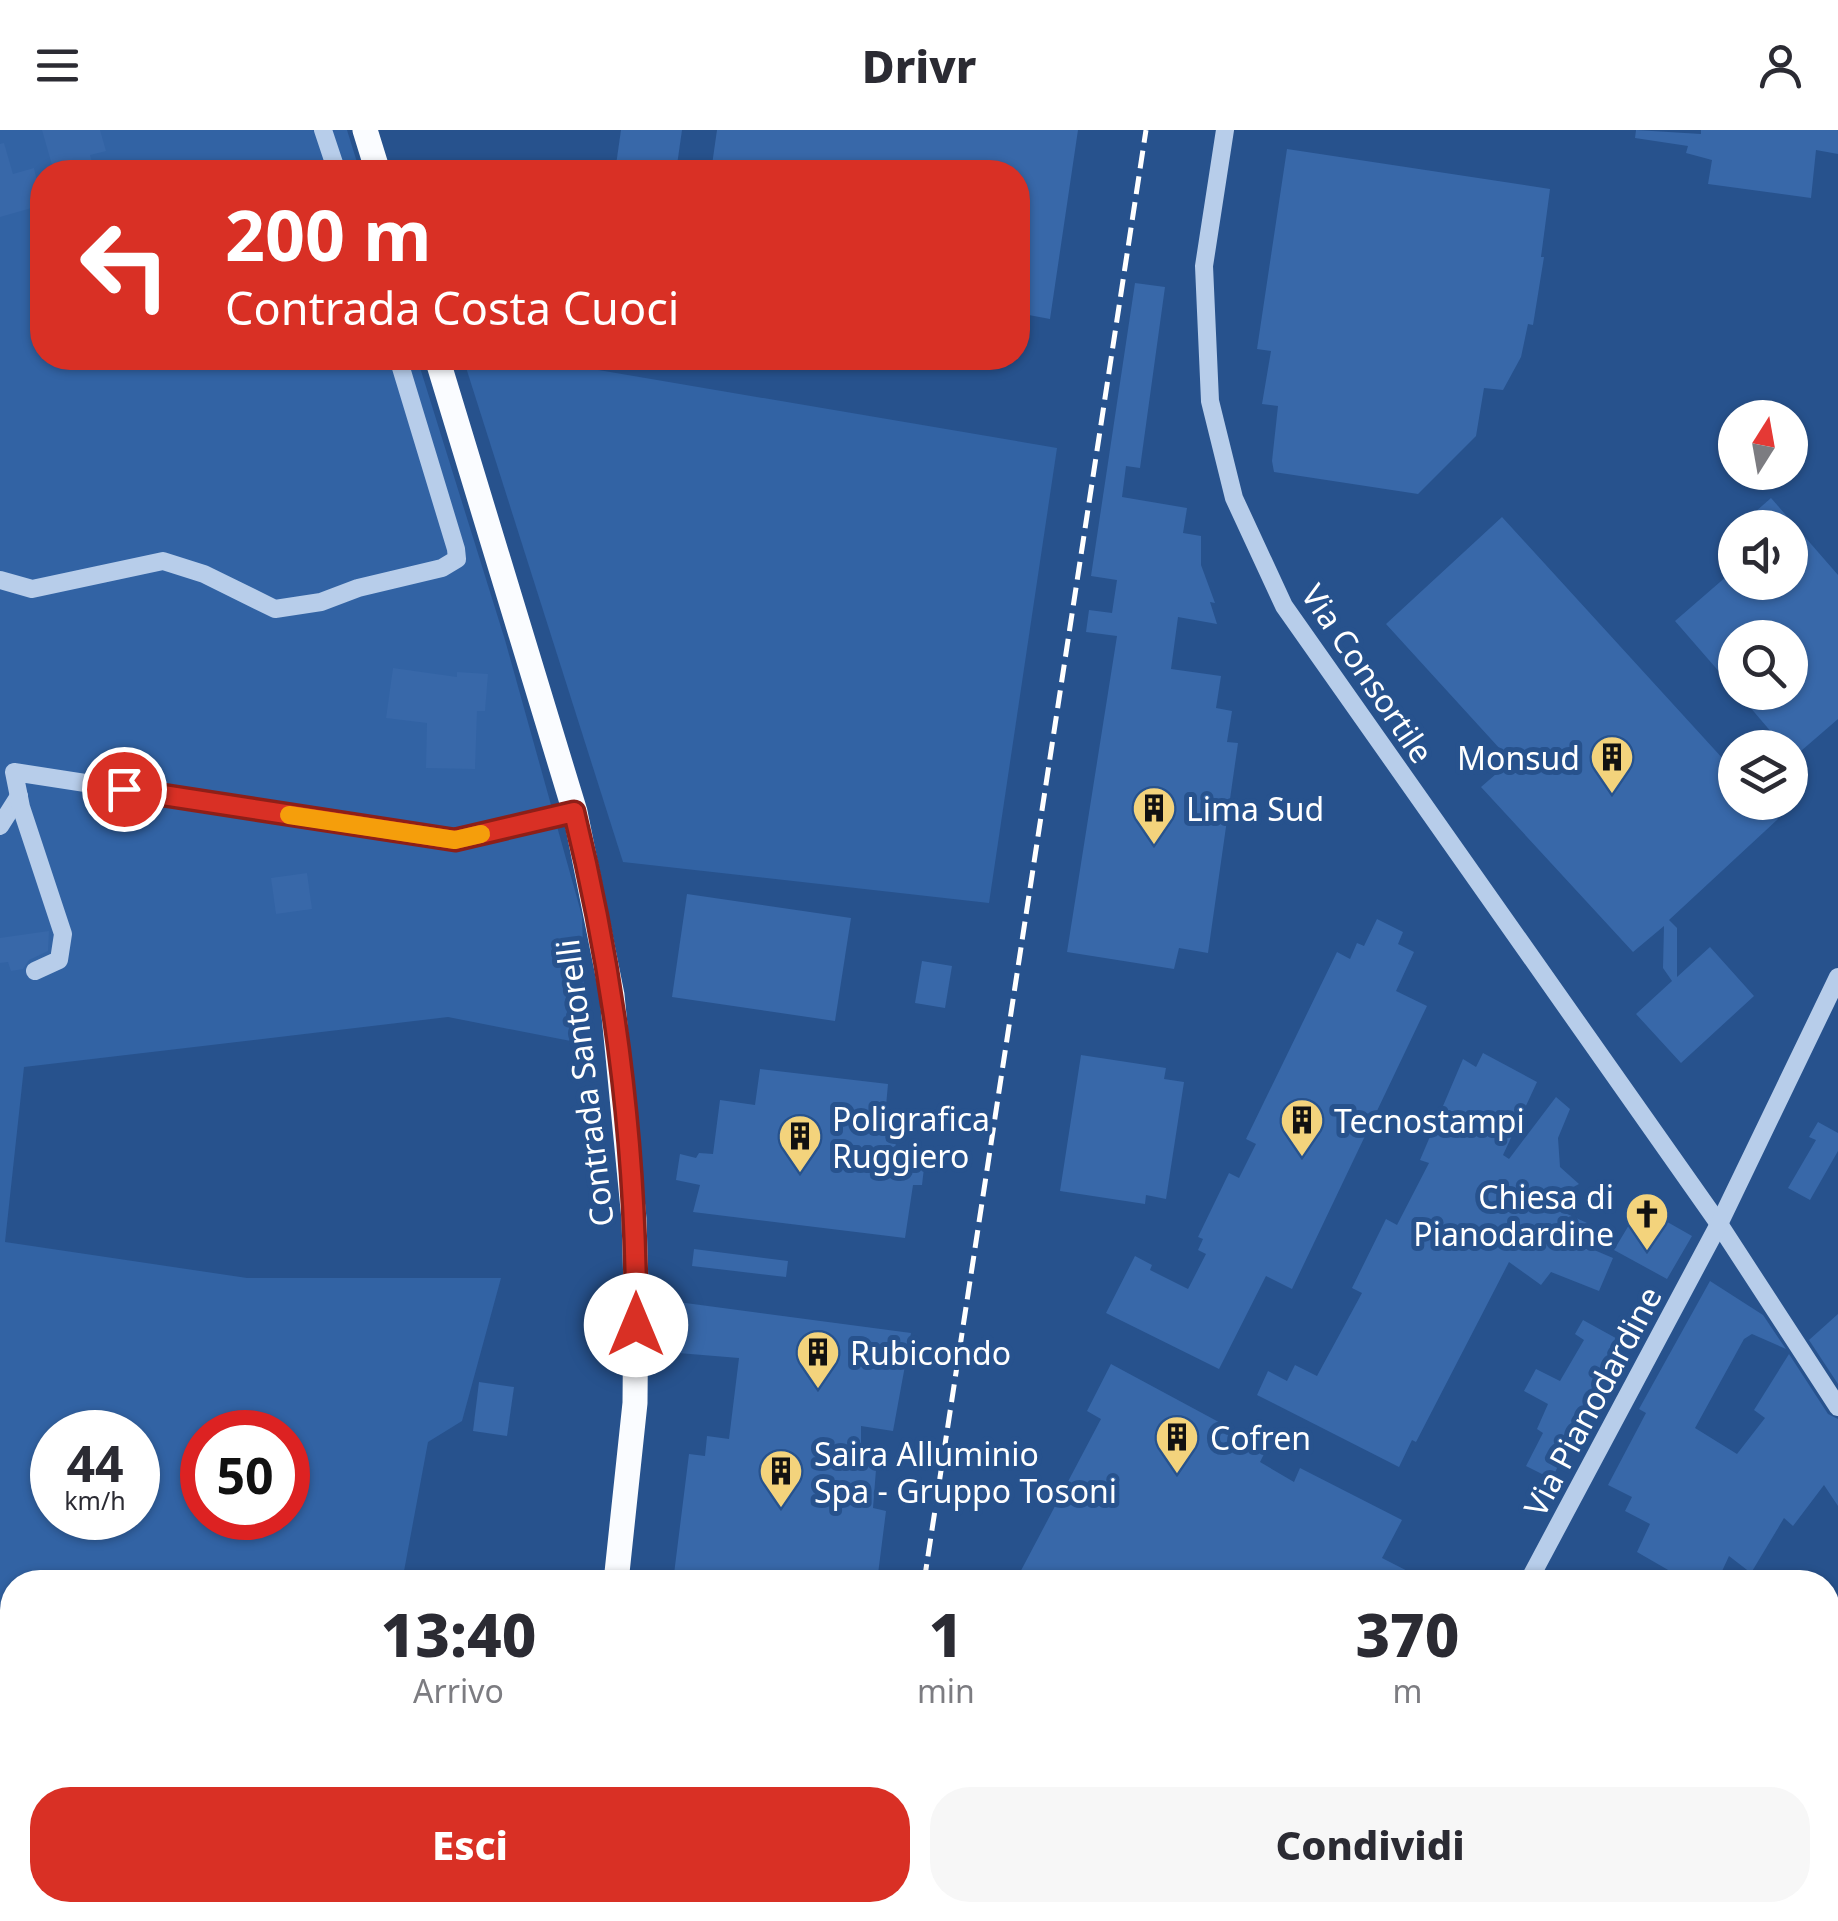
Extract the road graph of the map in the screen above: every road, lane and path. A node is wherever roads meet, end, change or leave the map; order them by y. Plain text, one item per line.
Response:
1 (323, 130) edge
2 (364, 130) edge
3 (1224, 130) edge
4 (333, 160) edge
5 (374, 160) edge
6 (402, 370) edge
7 (441, 370) edge
8 (0, 580) edge
9 (19, 796) junction
10 (574, 812) junction
11 (0, 826) edge
12 (34, 972) dead end
13 (1838, 977) edge
14 (1720, 1224) junction
15 (1838, 1407) edge
16 (617, 1570) edge
17 (1534, 1570) edge

1 - 4 street
2 - 5 main road
3 - 14 street, Via Consortile
6 - 8 street
7 - 10 main road, Contrada Santorelli
9 - 10 street
9 - 11 street
9 - 12 street
10 - 16 main road, Contrada Santorelli
13 - 14 street, Via Pianodardine
14 - 15 street, Via Consortile
14 - 17 street, Via Pianodardine

